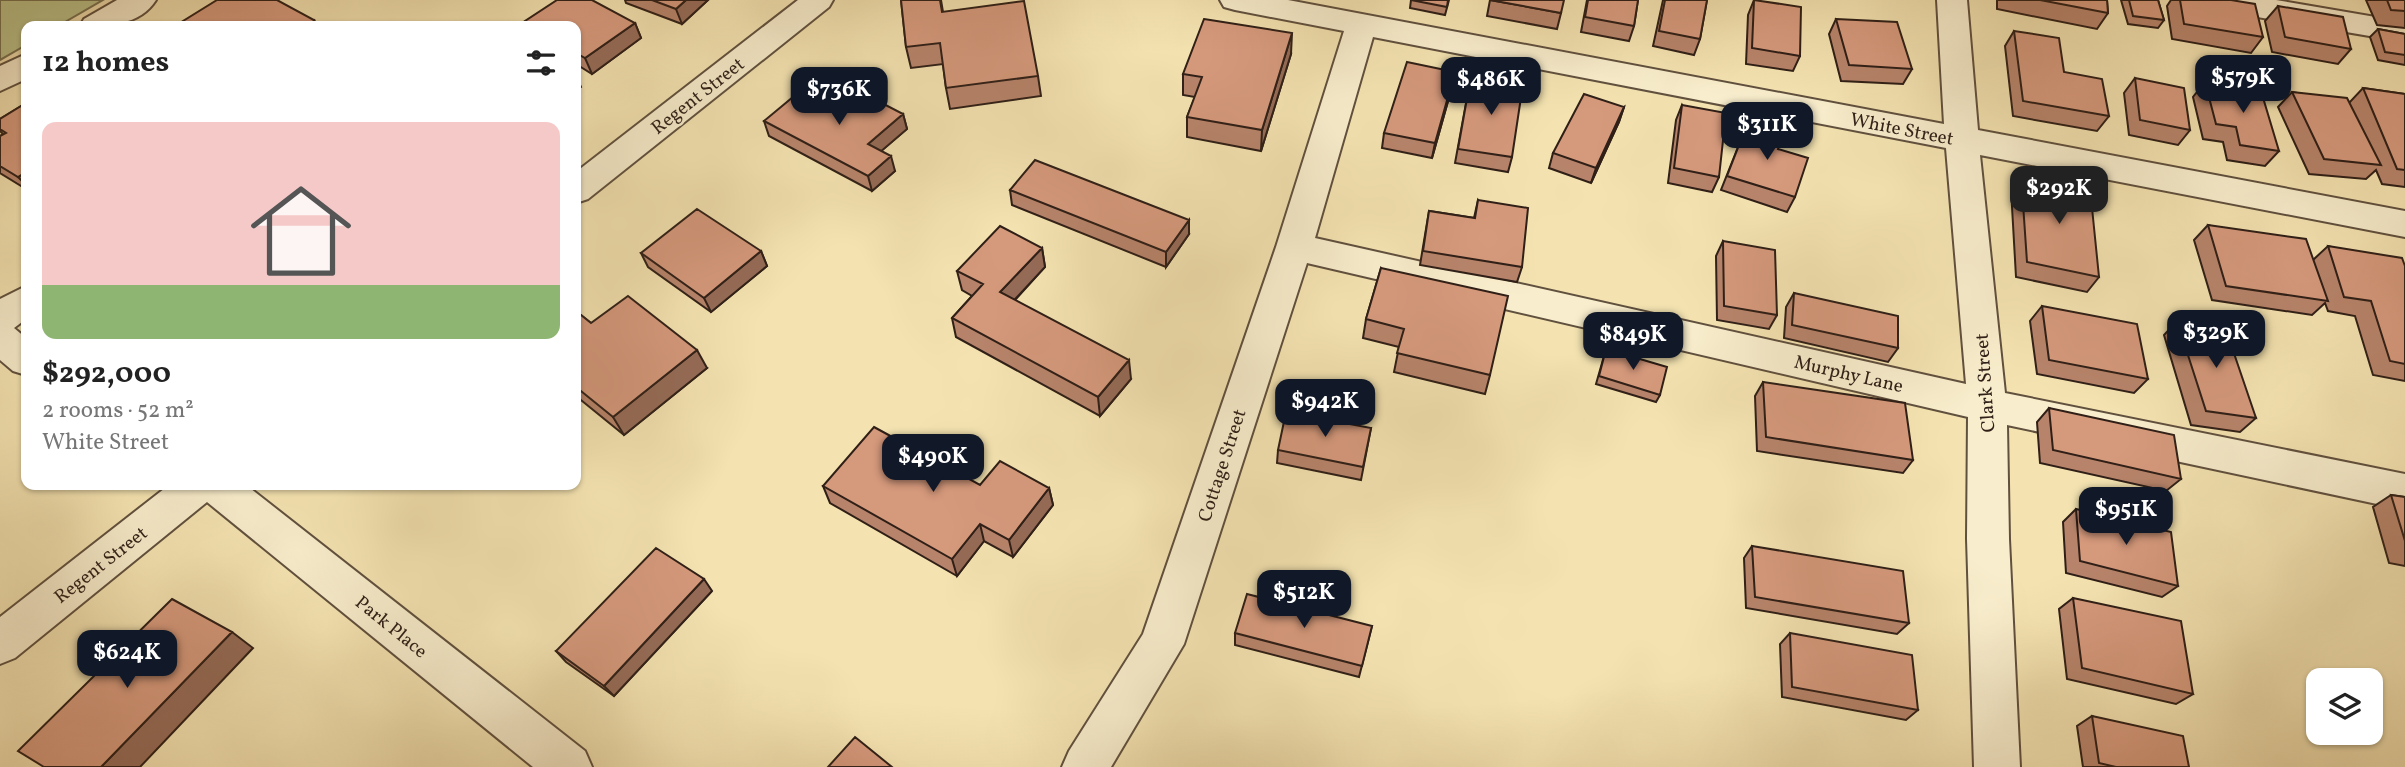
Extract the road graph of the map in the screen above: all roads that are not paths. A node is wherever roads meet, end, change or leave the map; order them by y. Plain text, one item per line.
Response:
1 (141, 0) edge
2 (818, 0) edge
3 (1235, 0) edge
4 (1952, 0) edge
5 (2216, 0) edge
6 (104, 21) edge
7 (1361, 26) junction
8 (2405, 32) edge
9 (21, 68) edge
10 (0, 80) edge
11 (1962, 139) junction
12 (581, 186) edge
13 (2405, 224) edge
14 (1294, 247) junction
15 (21, 303) edge
16 (0, 318) edge
17 (1987, 405) junction
18 (193, 490) edge
19 (222, 490) edge
20 (2405, 492) edge
21 (0, 644) edge
22 (569, 767) edge
23 (1084, 767) edge
24 (1997, 767) edge

1 - 6 street
2 - 12 street, Regent Street
3 - 7 street, White Street
4 - 11 street, Clark Street
5 - 8 street
7 - 11 street, White Street
7 - 14 street, Cottage Street
9 - 10 street
11 - 13 street, White Street
11 - 17 street, Clark Street
14 - 17 street, Murphy Lane
14 - 23 street, Cottage Street
15 - 16 street
17 - 20 street, Murphy Lane
17 - 24 street, Clark Street
18 - 21 street, Regent Street
19 - 22 street, Park Place

